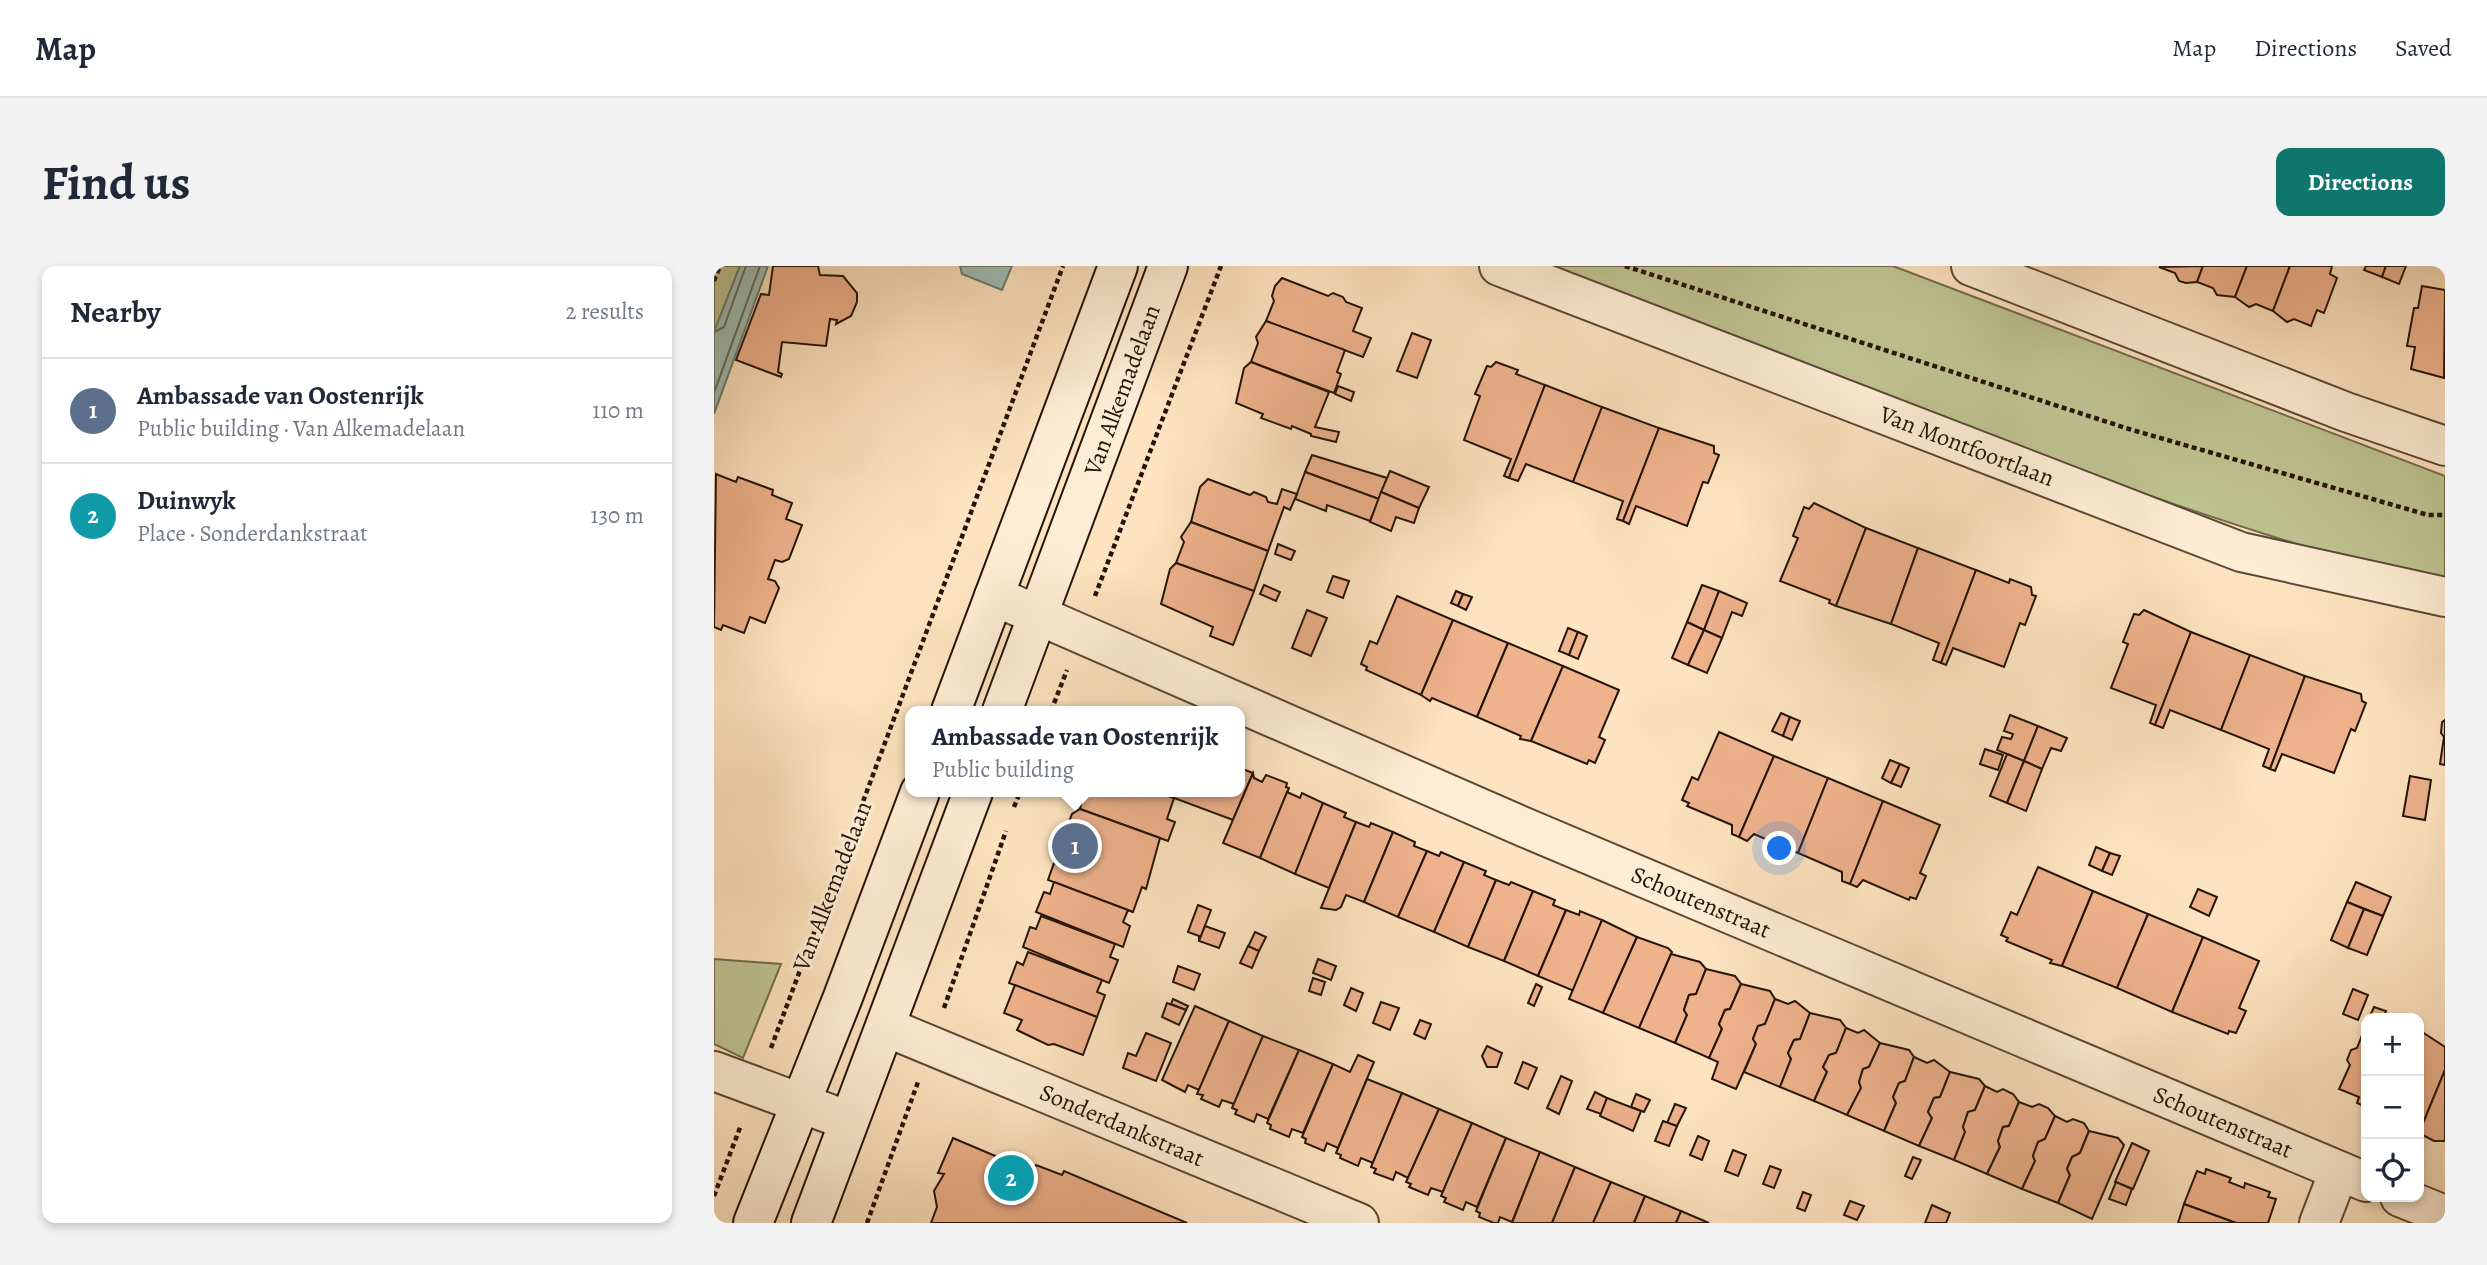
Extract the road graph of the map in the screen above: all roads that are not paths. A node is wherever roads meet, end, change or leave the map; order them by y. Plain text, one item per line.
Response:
1 (1118, 266) edge
2 (1168, 266) edge
3 (1499, 266) edge
4 (1971, 266) edge
5 (2445, 446) edge
6 (994, 596) junction
7 (2445, 597) edge
8 (1038, 615) junction
9 (953, 706) edge
10 (1004, 706) edge
11 (918, 797) edge
12 (970, 797) edge
13 (886, 1027) junction
14 (714, 1071) edge
15 (799, 1105) junction
16 (849, 1121) junction
17 (2352, 1177) edge
18 (2412, 1202) edge
19 (2445, 1215) edge
20 (753, 1223) edge
21 (811, 1223) edge
22 (1359, 1223) edge
23 (2319, 1223) edge

1 - 6 street, Van Alkemadelaan
2 - 8 street, Van Alkemadelaan
3 - 7 street, Van Montfoortlaan
4 - 5 street
6 - 8 street, Schoutenstraat
6 - 9 street, Van Alkemadelaan
8 - 10 street, Van Alkemadelaan
8 - 17 street, Schoutenstraat
11 - 15 street, Van Alkemadelaan
12 - 13 street
13 - 16 street
13 - 22 street, Sonderdankstraat
14 - 15 street
15 - 16 street
15 - 20 street, Van Alkemadelaan
16 - 21 street
17 - 23 street
18 - 19 street

